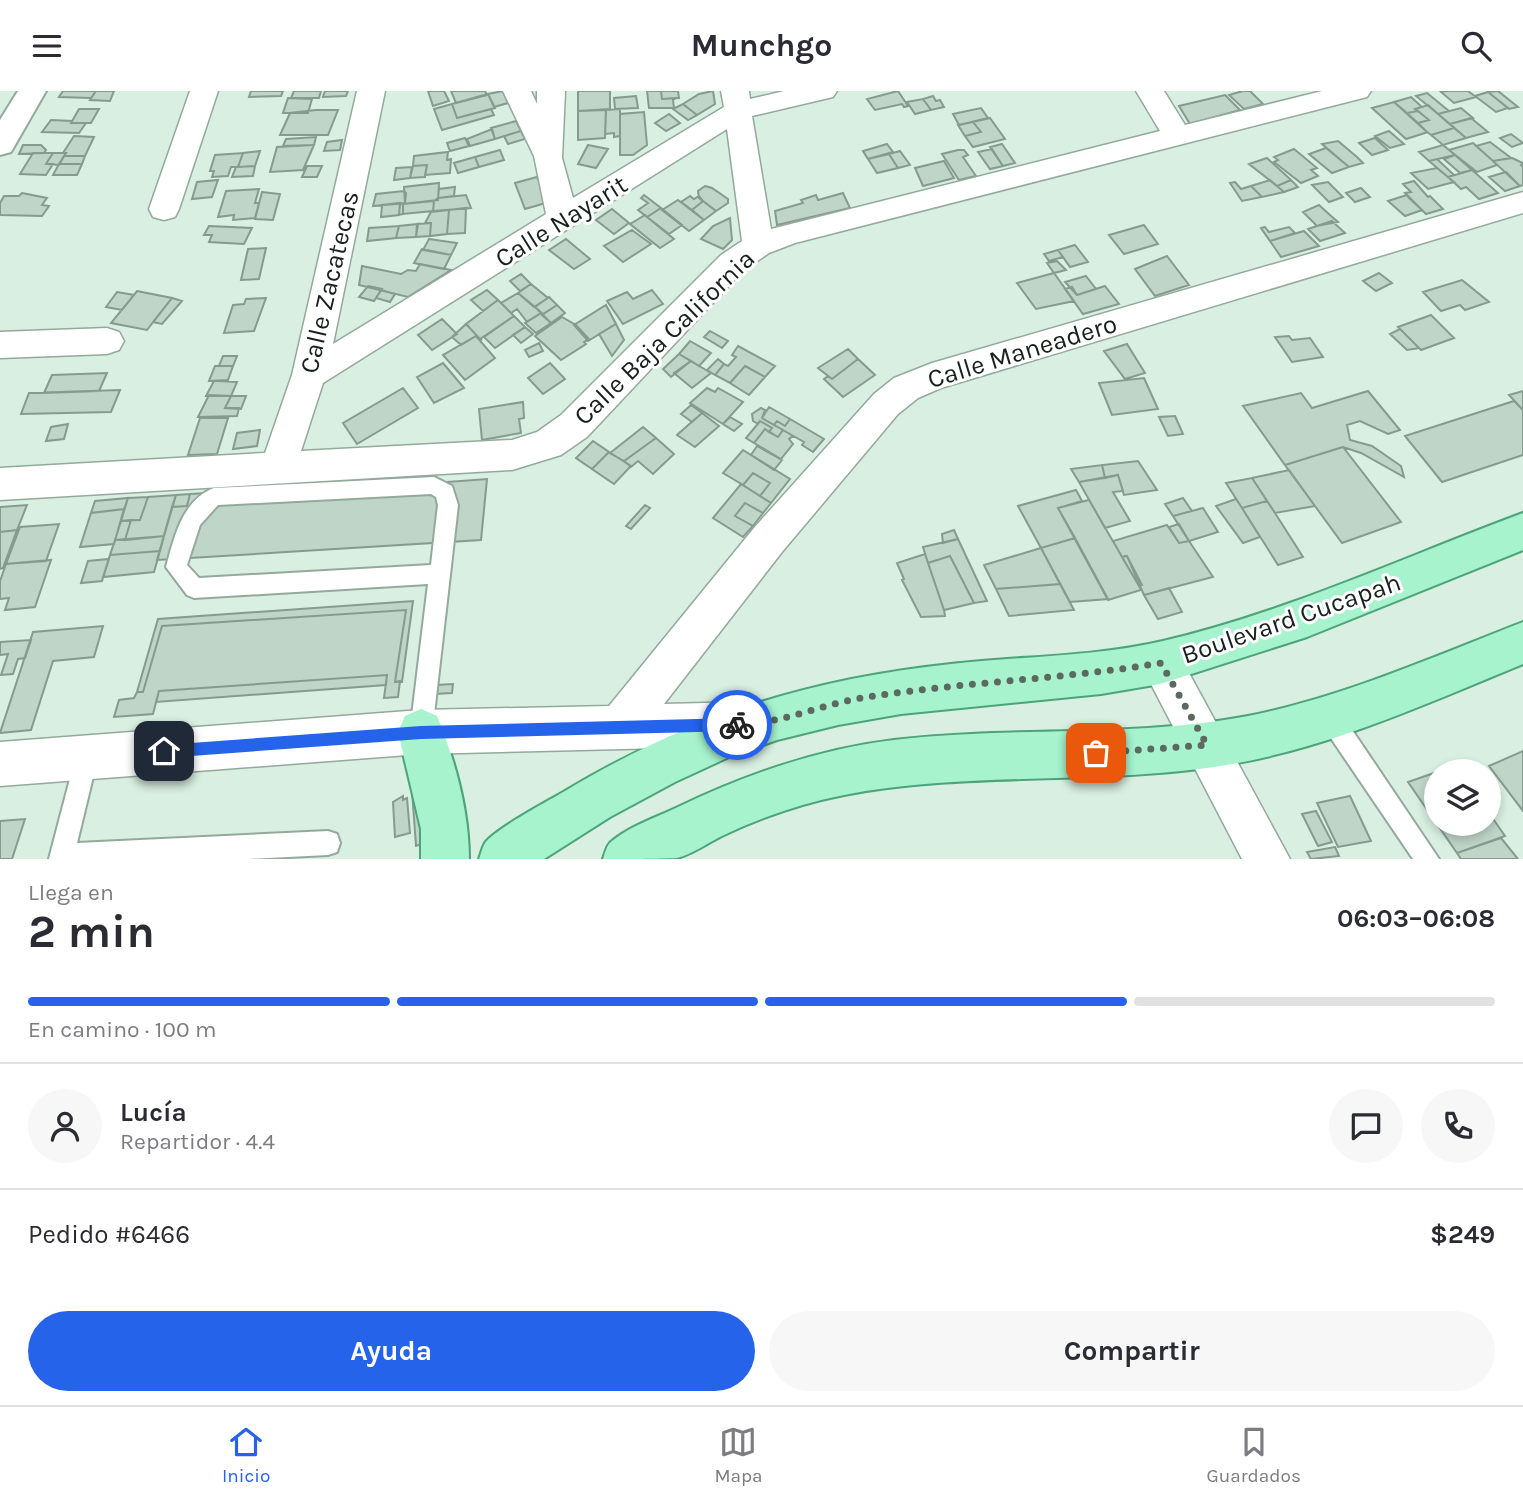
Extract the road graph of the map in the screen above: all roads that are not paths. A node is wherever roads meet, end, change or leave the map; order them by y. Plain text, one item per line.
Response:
1 (32, 91) edge
2 (204, 91) edge
3 (371, 91) edge
4 (517, 91) edge
5 (551, 91) edge
6 (822, 91) edge
7 (1150, 91) edge
8 (1357, 91) edge
9 (736, 101) edge
10 (1178, 138) junction
11 (0, 145) edge
12 (548, 158) junction
13 (1523, 202) edge
14 (164, 209) dead end
15 (563, 220) junction
16 (758, 245) junction
17 (107, 341) dead end
18 (0, 345) edge
19 (309, 375) junction
20 (277, 470) junction
21 (0, 484) edge
22 (1523, 531) edge
23 (438, 573) junction
24 (1523, 643) edge
25 (1161, 663) junction
26 (1331, 717) junction
27 (757, 724) junction
28 (620, 726) junction
29 (421, 732) junction
30 (1207, 745) junction
31 (87, 756) junction
32 (0, 764) edge
33 (62, 858) edge
34 (314, 859) edge
35 (445, 859) edge
36 (503, 859) edge
37 (627, 859) edge
38 (1268, 859) edge
39 (1427, 859) edge

1 - 11 street
2 - 14 street
3 - 19 street, Calle Zacatecas
4 - 12 street
5 - 12 street
6 - 9 street, Calle Nayarit
7 - 10 street
8 - 10 street, Calle Baja California
9 - 15 street, Calle Nayarit
9 - 16 street
10 - 16 street, Calle Baja California
12 - 15 street
13 - 28 street, Calle Maneadero
15 - 19 street, Calle Nayarit
16 - 20 street, Calle Baja California
17 - 18 street
19 - 20 street, Calle Zacatecas
20 - 21 street, Calle Baja California
22 - 25 main road, Boulevard Cucapah
23 - 23 lane
23 - 29 lane
24 - 26 main road
25 - 27 main road, Boulevard Cucapah
25 - 30 street
26 - 30 main road
26 - 39 lane
27 - 28 street
27 - 36 main road, Boulevard Cucapah
28 - 29 street
29 - 31 street
29 - 35 main road
30 - 37 main road
30 - 38 street
31 - 32 street
31 - 33 lane
33 - 34 lane

